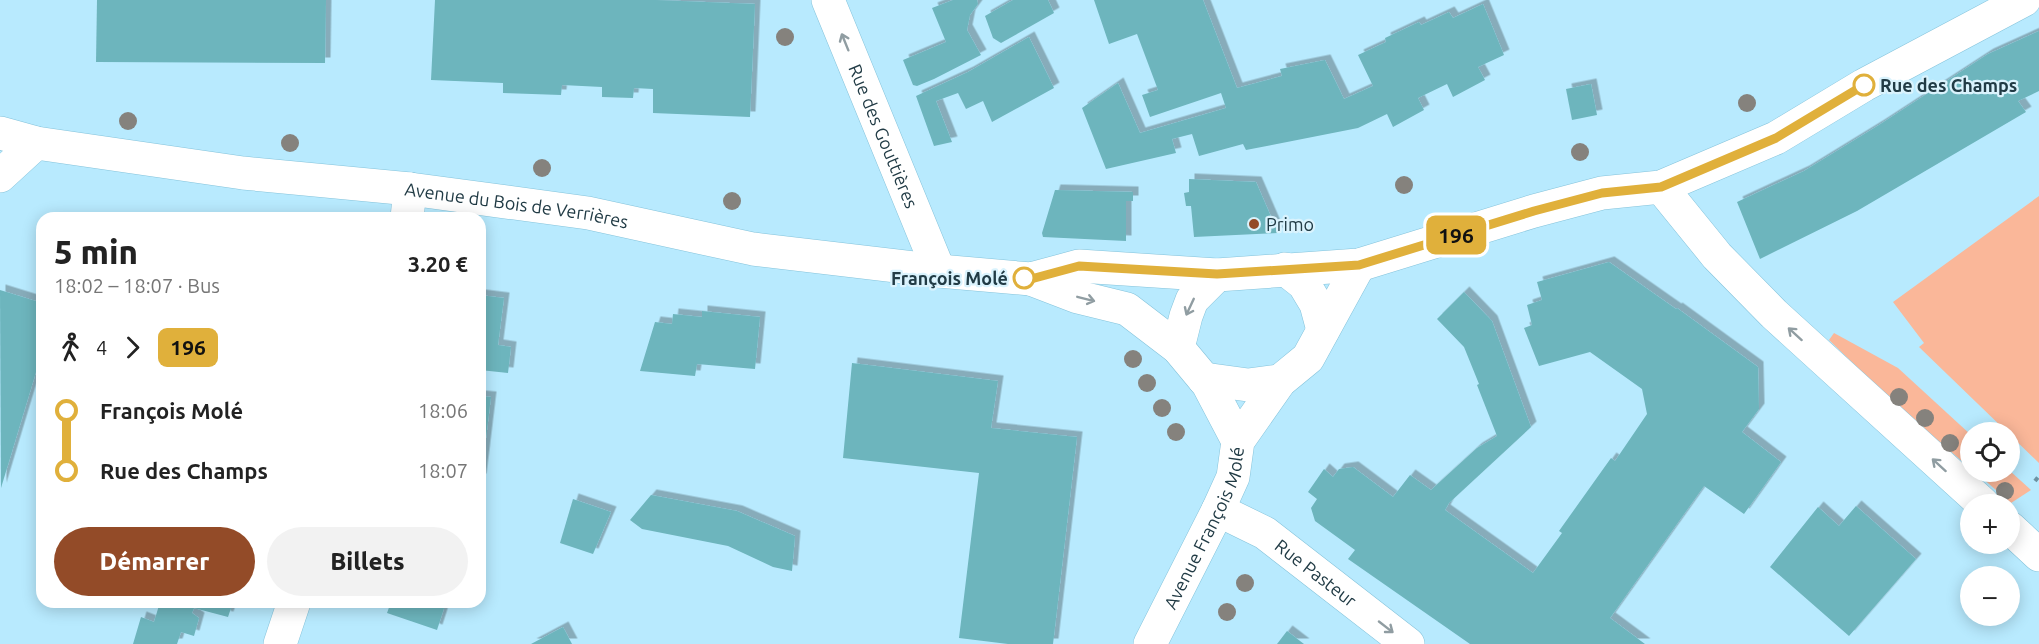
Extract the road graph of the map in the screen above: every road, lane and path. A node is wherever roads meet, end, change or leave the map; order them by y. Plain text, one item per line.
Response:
1 (828, 0) edge
2 (2024, 0) edge
3 (0, 133) edge
4 (36, 143) junction
5 (0, 176) edge
6 (1661, 187) junction
7 (409, 203) edge
8 (1359, 265) junction
9 (1285, 269) junction
10 (939, 271) junction
11 (1217, 274) junction
12 (1031, 279) junction
13 (1323, 330) junction
14 (1178, 348) junction
15 (1204, 379) junction
16 (1280, 381) junction
17 (1238, 441) junction
18 (2039, 476) edge
19 (2035, 481) dead end
20 (1972, 494) edge
21 (1218, 510) junction
22 (2020, 537) edge
23 (2039, 555) edge
24 (292, 608) edge
25 (280, 644) edge
26 (1150, 644) edge
27 (1408, 644) edge

10 -> 1 street, Rue des Gouttières
2 - 6 street, Avenue du Bois de Verrières
3 - 4 street, Avenue du Bois de Verrières
4 - 5 street
4 - 7 street, Avenue du Bois de Verrières
6 - 8 street, Avenue du Bois de Verrières
20 -> 6 street
7 - 10 street, Avenue du Bois de Verrières
8 - 9 street, Avenue du Bois de Verrières
8 - 13 street, Avenue François Molé
9 - 11 street, Avenue du Bois de Verrières
9 - 13 street
10 - 12 street, Avenue du Bois de Verrières
11 - 12 street, Avenue du Bois de Verrières
11 -> 14 street
12 -> 14 street, Avenue du Bois de Verrières
13 - 16 street, Avenue François Molé
14 - 15 street, Avenue du Bois de Verrières
15 - 16 street
15 - 17 street, Avenue du Bois de Verrières
16 - 17 street, Avenue François Molé
17 - 21 street, Avenue François Molé
18 - 19 path
21 - 26 street, Avenue François Molé
21 -> 27 street, Rue Pasteur
22 - 23 street
24 - 25 street

